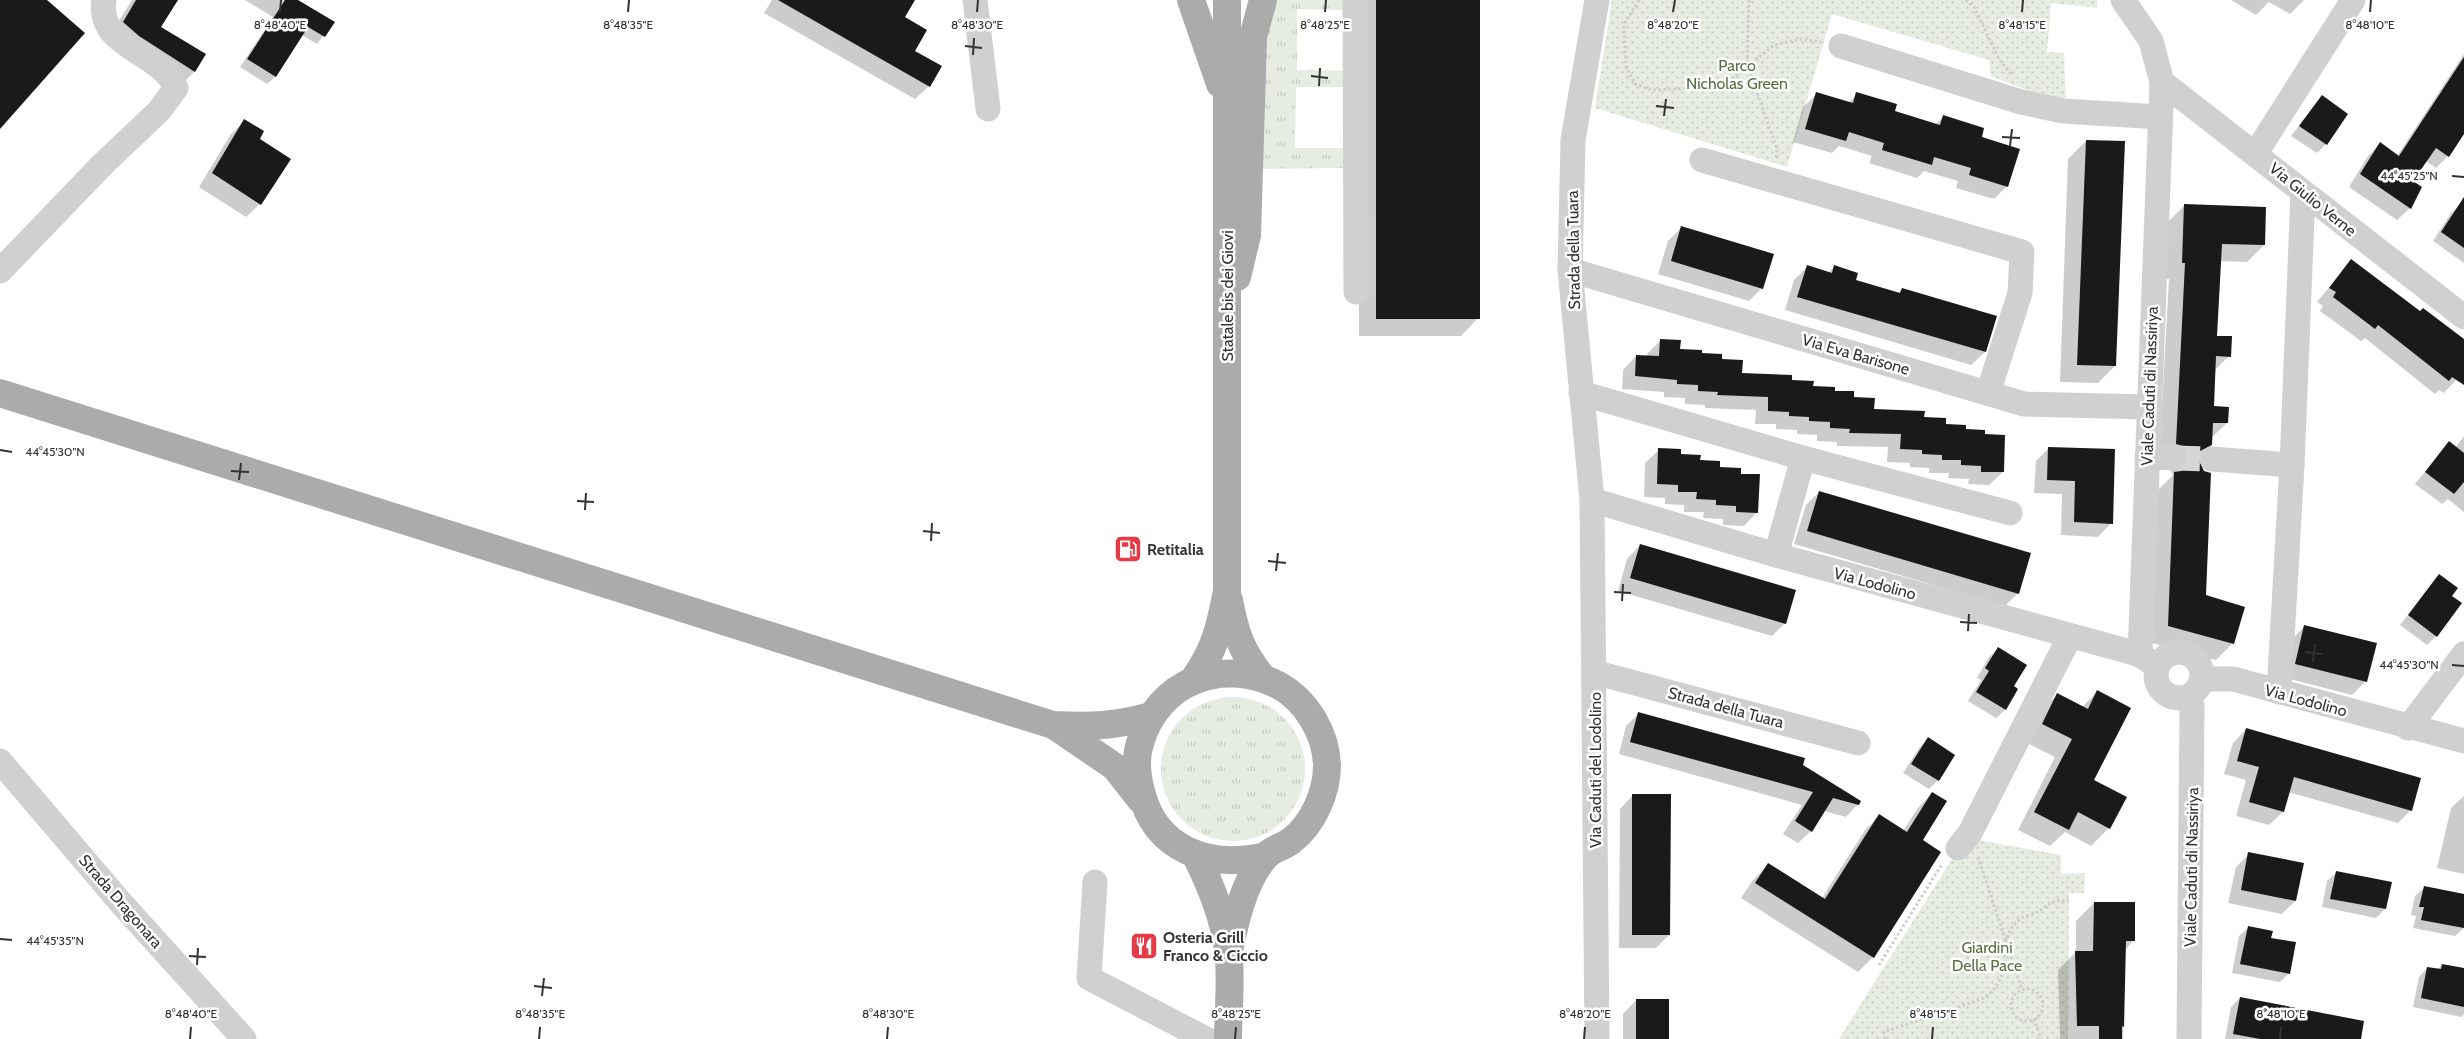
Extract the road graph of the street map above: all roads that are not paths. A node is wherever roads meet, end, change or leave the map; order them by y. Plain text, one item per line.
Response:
1 (104, 0) edge
2 (975, 0) edge
3 (1191, 0) edge
4 (1227, 0) edge
5 (1264, 0) edge
6 (1355, 0) edge
7 (1597, 0) edge
8 (2123, 0) edge
9 (2353, 0) edge
10 (1841, 46) road end
11 (2162, 82) junction
12 (1227, 104) junction
13 (988, 109) dead end
14 (2160, 117) junction
15 (2256, 153) junction
16 (1702, 160) dead end
17 (2303, 192) junction
18 (1570, 270) junction
19 (0, 272) edge
20 (1356, 292) dead end
21 (2464, 317) edge
22 (1226, 322) junction
23 (0, 393) edge
24 (1581, 393) junction
25 (1988, 393) junction
26 (2148, 407) junction
27 (2147, 457) junction
28 (1803, 458) junction
29 (2175, 458) tunnel mouth
30 (2212, 459) tunnel mouth
31 (2292, 465) junction
32 (1592, 500) junction
33 (2010, 512) dead end
34 (1776, 555) junction
35 (1227, 592) junction
36 (2070, 636) junction
37 (2464, 654) edge
38 (2148, 660) junction
39 (1594, 672) junction
40 (1262, 677) junction
41 (1194, 680) junction
42 (2195, 688) junction
43 (2280, 692) junction
44 (1151, 716) junction
45 (1053, 725) junction
46 (2408, 728) junction
47 (2464, 741) edge
48 (1858, 743) dead end
49 (0, 761) edge
50 (1144, 804) junction
51 (1964, 841) road end
52 (1195, 854) junction
53 (1266, 856) junction
54 (1095, 882) dead end
55 (1228, 951) junction
56 (244, 1039) edge
57 (1206, 1039) edge
58 (1228, 1039) edge
59 (1597, 1039) edge
60 (2189, 1039) edge

1 - 19 street
2 - 13 street
3 - 12 main road
4 - 12 main road, Statale bis dei Giovi
5 - 22 main road
6 - 20 street
7 - 18 street, Strada della Tuara
8 - 11 street
9 - 15 street
10 - 14 street
11 - 14 street, Viale Caduti di Nassiriya
11 - 15 street, Via Giulio Verne
12 - 22 main road, Statale bis dei Giovi
14 - 26 street, Viale Caduti di Nassiriya
15 - 17 street, Via Giulio Verne
16 - 25 street
17 - 21 street, Via Giulio Verne
17 - 31 street
18 - 24 street, Strada della Tuara
18 - 25 street, Via Eva Barisone
22 - 35 main road, Statale bis dei Giovi
23 - 45 main road
24 - 28 street
24 - 32 street, Strada della Tuara
25 - 26 street, Via Eva Barisone
26 - 27 street, Viale Caduti di Nassiriya
27 - 29 street
27 - 38 street, Viale Caduti di Nassiriya
28 - 33 street
28 - 34 street
30 - 31 street
31 - 43 street
32 - 34 street, Via Lodolino
32 - 39 street, Via Caduti del Lodolino
34 - 36 street, Via Lodolino
35 - 40 main road, Statale bis dei Giovi
35 - 41 main road, Statale bis dei Giovi
36 - 38 street, Via Lodolino
36 - 51 street
37 - 46 street
38 - 42 street, Viale Caduti di Nassiriya
38 - 42 street, Viale Caduti di Nassiriya
39 - 48 street, Strada della Tuara
39 - 59 street, Via Caduti del Lodolino
40 - 41 main road, Statale bis dei Giovi
40 - 53 main road, Statale bis dei Giovi
41 - 44 main road, Statale bis dei Giovi
42 - 43 street, Via Lodolino
42 - 60 street, Viale Caduti di Nassiriya
43 - 46 street, Via Lodolino
44 - 45 main road
44 - 50 main road, Statale bis dei Giovi
45 - 50 main road
46 - 47 street, Via Lodolino
49 - 56 street, Strada Dragonara
50 - 52 main road, Statale bis dei Giovi
52 - 53 main road, Statale bis dei Giovi
52 - 55 main road, Statale bis dei Giovi
53 - 55 main road, Statale bis dei Giovi
54 - 57 street
55 - 58 main road, Statale bis dei Giovi

